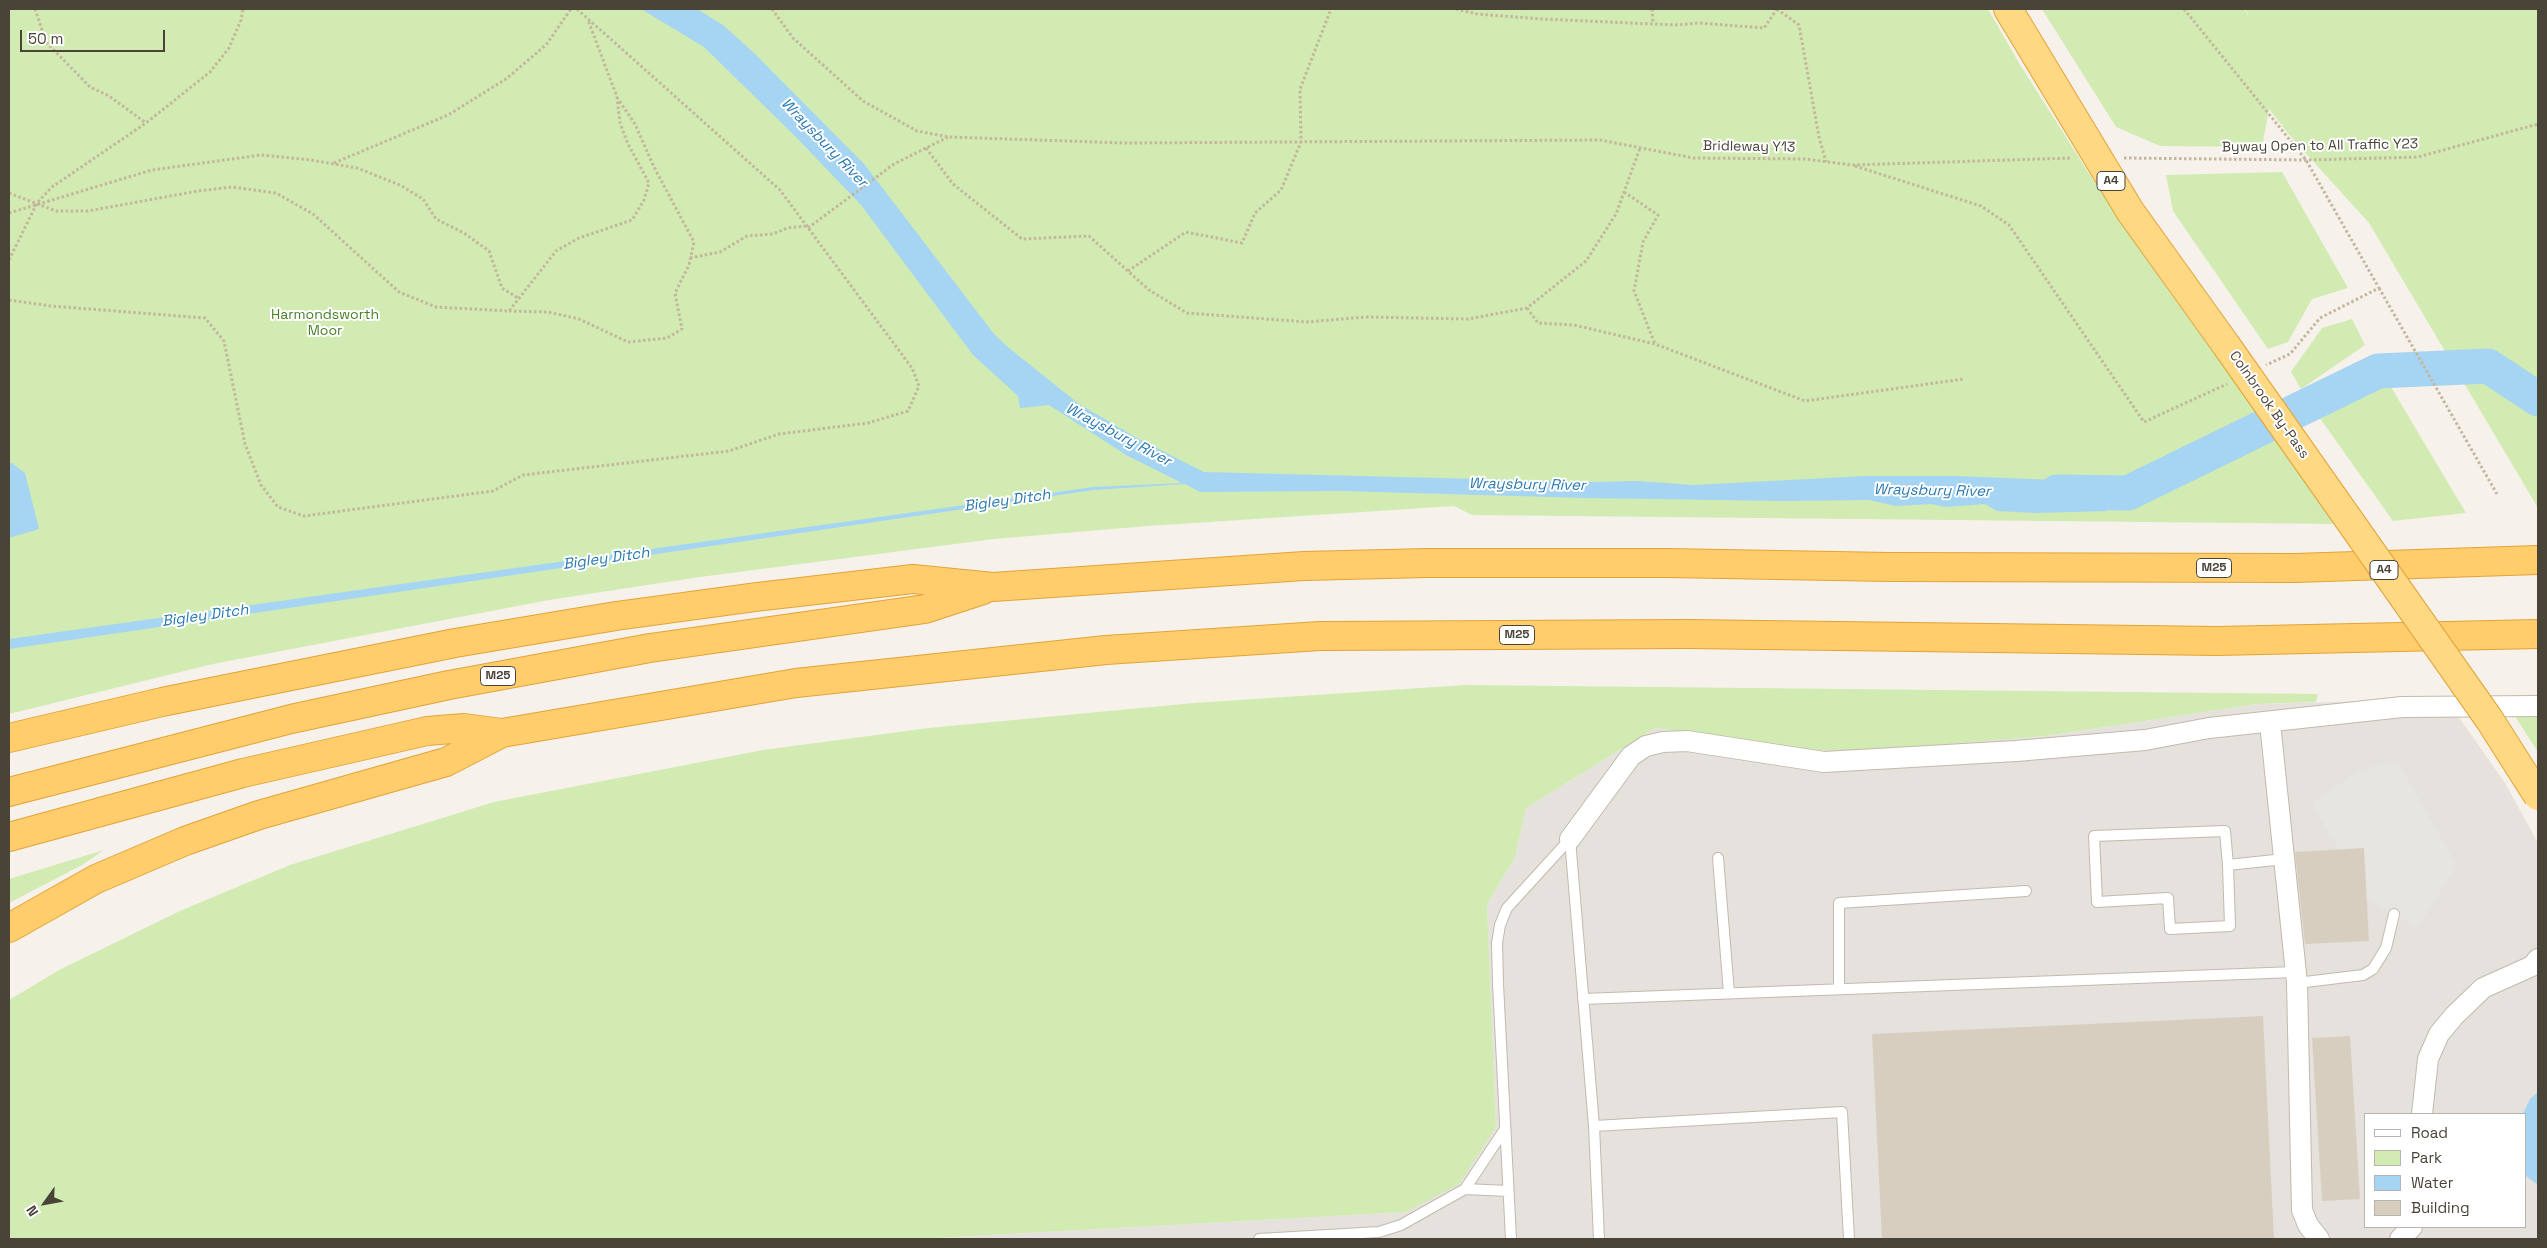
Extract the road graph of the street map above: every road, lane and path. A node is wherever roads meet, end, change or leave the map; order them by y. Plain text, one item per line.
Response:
1 (35, 9) edge
2 (243, 9) edge
3 (571, 9) edge
4 (578, 9) edge
5 (772, 9) edge
6 (1330, 9) edge
7 (1456, 9) edge
8 (1652, 9) edge
9 (1777, 9) edge
10 (2008, 9) edge
11 (2184, 9) edge
12 (588, 19) junction
13 (1653, 23) junction
14 (617, 97) junction
15 (146, 122) junction
16 (2538, 124) edge
17 (949, 137) junction
18 (1301, 142) junction
19 (926, 148) junction
20 (1640, 148) junction
21 (2098, 158) junction
22 (2306, 160) junction
23 (1826, 162) junction
24 (334, 164) junction
25 (1624, 192) junction
26 (9, 193) edge
27 (37, 203) junction
28 (9, 213) edge
29 (807, 227) junction
30 (690, 258) junction
31 (9, 260) edge
32 (1128, 271) junction
33 (2379, 288) dead end
34 (518, 298) junction
35 (9, 300) edge
36 (1527, 308) junction
37 (508, 311) junction
38 (1655, 344) junction
39 (1964, 379) dead end
40 (2498, 494) dead end
41 (2538, 560) edge
42 (993, 586) junction
43 (2538, 634) edge
44 (2538, 706) edge
45 (2270, 723) junction
46 (502, 733) junction
47 (9, 738) edge
48 (9, 792) edge
49 (2538, 796) edge
50 (9, 837) edge
51 (1570, 839) junction
52 (1718, 858) dead end
53 (2284, 859) junction
54 (2228, 864) junction
55 (2026, 891) dead end
56 (2394, 914) dead end
57 (9, 928) edge
58 (2536, 964) edge
59 (2296, 978) junction
60 (1839, 989) junction
61 (1729, 993) junction
62 (1583, 999) junction
63 (2422, 1113) edge
64 (1594, 1126) junction
65 (1505, 1129) junction
66 (1465, 1189) junction
67 (1508, 1190) junction
68 (1259, 1239) edge
69 (1511, 1239) edge
70 (1599, 1239) edge
71 (1849, 1239) edge
72 (2319, 1239) edge

1 - 15 path
2 - 15 path
3 - 24 path
4 - 12 path
5 - 17 path, Bridleway Y13
6 - 18 path
7 - 13 path
8 - 13 path
9 - 13 path
9 - 23 path
10 - 21 highway, Colnbrook By-Pass / A4
11 - 22 path
12 - 14 path
12 - 29 path
14 - 30 path
14 - 34 path
15 - 27 path
16 - 22 path, Byway Open to All Traffic Y23
17 - 18 path, Bridleway Y13
17 - 19 path
18 - 20 path, Bridleway Y13
18 - 32 path
19 - 29 path
19 - 32 path
20 - 23 path, Bridleway Y13
20 - 25 path
21 - 22 path, Byway Open to All Traffic Y23
21 - 23 path, Bridleway Y13
21 - 49 highway, Colnbrook By-Pass / A4, bridge
24 - 27 path
24 - 34 path
25 - 36 path
25 - 38 path
26 - 27 path
27 - 28 path
27 - 31 path
27 - 37 path
29 - 30 path
29 - 35 path
30 - 37 path
32 - 36 path
33 - 40 path
34 - 37 path
36 - 38 path
38 - 39 path
41 - 42 highway, M25
42 - 47 highway
42 - 48 highway, M25
43 - 46 highway, M25
44 - 45 street
45 - 51 street
45 - 53 street
46 - 50 highway, M25
46 - 57 highway
51 - 62 lane
51 - 65 lane
52 - 61 lane
53 - 54 lane
53 - 59 street
54 - 54 lane
55 - 60 lane
56 - 59 lane
58 - 63 street
59 - 60 lane
59 - 72 street
60 - 61 lane
61 - 62 lane
62 - 64 lane
64 - 70 lane
64 - 71 lane
65 - 66 lane
65 - 67 lane
66 - 67 lane
66 - 68 lane
67 - 69 lane

